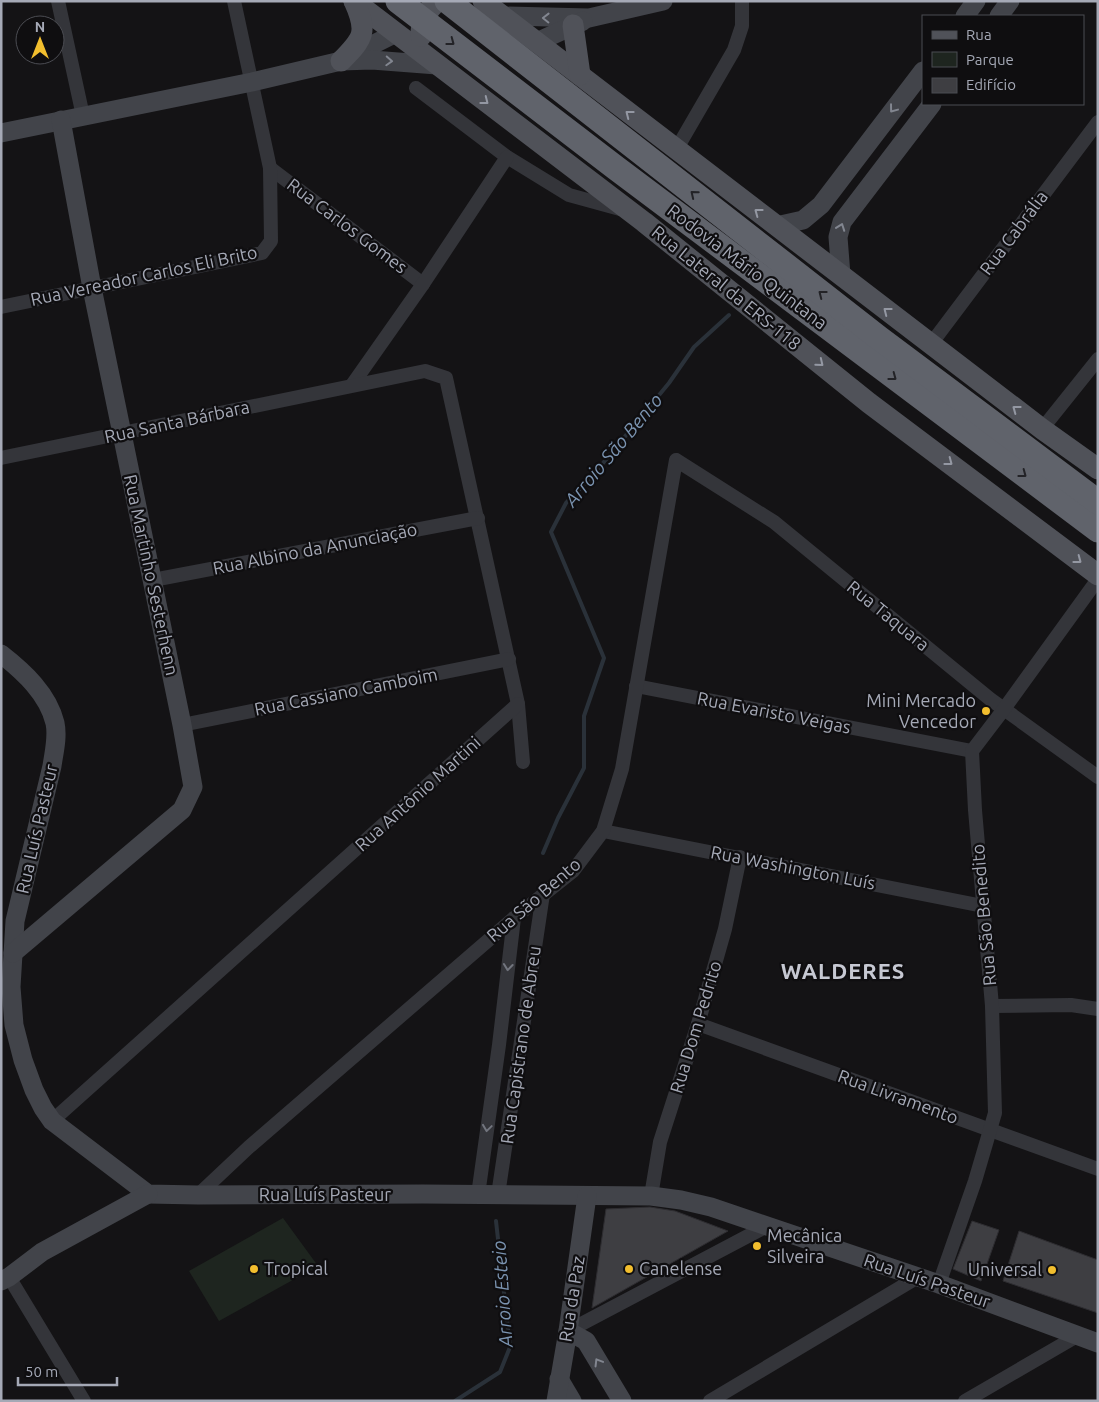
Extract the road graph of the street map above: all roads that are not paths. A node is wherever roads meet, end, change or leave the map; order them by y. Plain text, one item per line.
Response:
1 (58, 1) edge
2 (234, 1) edge
3 (354, 1) edge
4 (398, 1) edge
5 (437, 1) edge
6 (447, 1) edge
7 (663, 1) edge
8 (742, 1) edge
9 (976, 1) edge
10 (1010, 1) edge
11 (492, 8) edge
12 (592, 15) edge
13 (966, 15) edge
14 (1000, 15) edge
15 (423, 19) junction
16 (396, 33) junction
17 (537, 42) junction
18 (493, 58) junction
19 (341, 61) junction
20 (437, 64) junction
21 (922, 72) edge
22 (580, 75) junction
23 (252, 82) junction
24 (416, 88) dead end
25 (604, 94) junction
26 (931, 105) edge
27 (83, 116) junction
28 (61, 120) junction
29 (1098, 122) edge
30 (1, 133) edge
31 (676, 150) junction
32 (553, 154) junction
33 (507, 157) junction
34 (857, 157) junction
35 (270, 168) junction
36 (881, 171) junction
37 (630, 212) junction
38 (776, 226) junction
39 (841, 275) junction
40 (423, 284) junction
41 (92, 288) junction
42 (1, 307) edge
43 (931, 344) junction
44 (1098, 359) edge
45 (352, 385) junction
46 (1042, 430) junction
47 (121, 434) junction
48 (1, 458) edge
49 (676, 460) joint
50 (1098, 469) edge
51 (1098, 502) edge
52 (478, 518) junction
53 (1098, 530) edge
54 (1098, 575) edge
55 (1098, 579) edge
56 (152, 580) junction
57 (1, 654) edge
58 (509, 659) junction
59 (636, 686) junction
60 (518, 704) junction
61 (1004, 709) junction
62 (182, 725) junction
63 (972, 751) junction
64 (523, 762) dead end
65 (1098, 777) edge
66 (603, 831) junction
67 (740, 857) junction
68 (543, 894) junction
69 (983, 906) junction
70 (514, 918) junction
71 (8, 924) edge
72 (13, 953) junction
73 (992, 1006) junction
74 (1098, 1009) edge
75 (698, 1024) junction
76 (499, 1045) junction
77 (520, 1048) junction
78 (52, 1120) junction
79 (991, 1130) junction
80 (1098, 1169) edge
81 (148, 1194) junction
82 (198, 1195) junction
83 (478, 1196) junction
84 (498, 1196) junction
85 (587, 1196) junction
86 (651, 1196) junction
87 (767, 1226) junction
88 (918, 1277) junction
89 (5, 1279) edge
90 (939, 1284) junction
91 (568, 1331) junction
92 (1077, 1336) junction
93 (1098, 1343) edge
94 (559, 1379) junction
95 (84, 1401) edge
96 (556, 1401) edge
97 (572, 1401) edge
98 (622, 1401) edge
99 (710, 1401) edge
100 (965, 1401) edge

1 - 27 street
2 - 23 street
3 - 16 main road, Rua Lateral da ERS-118
3 - 19 main road
4 -> 53 highway, Rodovia Mário Quintana
5 - 15 main road
51 -> 6 highway, Rodovia Mário Quintana
7 - 12 main road
8 - 31 street
9 - 13 main road
10 - 14 main road
12 -> 11 main road
11 - 17 main road
11 - 18 main road
12 - 17 main road
12 - 22 main road
15 - 16 main road
15 - 20 main road
16 - 19 main road
16 - 20 main road, Rua Lateral da ERS-118
17 - 18 main road
17 - 22 main road
18 - 20 main road
19 -> 20 main road
19 - 23 main road
20 -> 32 main road, Rua Lateral da ERS-118
21 -> 34 main road
22 - 25 main road
23 - 27 main road
23 - 35 street, Rua Vereador Carlos Eli Brito
24 - 33 street
31 -> 25 main road
25 - 32 main road
26 - 36 main road
27 - 28 main road
28 - 30 main road
28 - 41 main road, Rua Martinho Sesterhenn
29 - 43 street, Rua Cabrália
38 -> 31 main road
32 - 37 main road, Rua Lateral da ERS-118
33 - 37 street
33 - 40 street
34 - 36 main road
34 - 38 main road
35 - 40 street, Rua Carlos Gomes
35 - 41 street, Rua Vereador Carlos Eli Brito
39 -> 36 main road
37 -> 54 main road, Rua Lateral da ERS-118
38 - 39 main road
43 -> 39 main road
40 - 45 street
41 - 42 street, Rua Vereador Carlos Eli Brito
41 - 47 main road, Rua Martinho Sesterhenn
46 -> 43 main road
44 - 46 street
45 - 47 street, Rua Santa Bárbara
45 - 52 street, Rua Santa Bárbara
46 - 50 main road
47 - 48 street, Rua Santa Bárbara
47 - 56 main road, Rua Martinho Sesterhenn
49 - 59 street, Rua São Bento
49 - 61 street, Rua Taquara
52 - 56 street, Rua Albino da Anunciação
52 - 58 street
55 - 61 street
56 - 62 main road, Rua Martinho Sesterhenn
57 - 71 main road, Rua Luís Pasteur
58 - 60 street
58 - 62 street, Rua Cassiano Camboim
59 - 63 street, Rua Evaristo Veigas
59 - 66 street, Rua São Bento
60 - 64 street
60 - 78 street, Rua Antônio Martini
61 - 63 street
61 - 65 street, Rua Taquara
62 - 72 main road, Rua Martinho Sesterhenn
63 - 69 street, Rua São Benedito
66 - 67 street, Rua Washington Luís
66 - 68 street, Rua São Bento
67 - 69 street, Rua Washington Luís
67 - 75 street, Rua Dom Pedrito
68 - 70 street, Rua São Bento
68 - 77 street, Rua Capistrano de Abreu
69 - 73 street, Rua São Benedito
70 -> 76 street, Rua Capistrano de Abreu
70 - 82 street, Rua São Bento
71 - 72 main road, Rua Luís Pasteur
72 - 78 main road, Rua Luís Pasteur
73 - 74 street
73 - 79 street, Rua São Benedito
75 - 79 street, Rua Livramento
75 - 86 street, Rua Dom Pedrito
76 - 77 street
76 -> 83 street, Rua Capistrano de Abreu
77 - 84 street, Rua Capistrano de Abreu
78 - 81 main road, Rua Luís Pasteur
79 - 80 street, Rua Livramento
79 - 90 street, Rua São Benedito
81 - 82 main road, Rua Luís Pasteur
81 - 89 main road
82 - 83 main road, Rua Luís Pasteur
83 - 84 main road, Rua Luís Pasteur
84 - 85 main road, Rua Luís Pasteur
85 - 86 main road, Rua Luís Pasteur
85 - 91 main road, Rua da Paz
86 - 87 main road, Rua Luís Pasteur
87 - 88 main road, Rua Luís Pasteur
87 - 91 street
88 - 90 main road, Rua Luís Pasteur
88 - 99 street
89 - 95 street
90 - 92 main road, Rua Luís Pasteur
91 - 94 main road, Rua da Paz
98 -> 91 main road
92 - 93 main road, Rua Luís Pasteur
92 - 100 street
94 - 96 main road, Rua da Paz
94 - 97 main road

